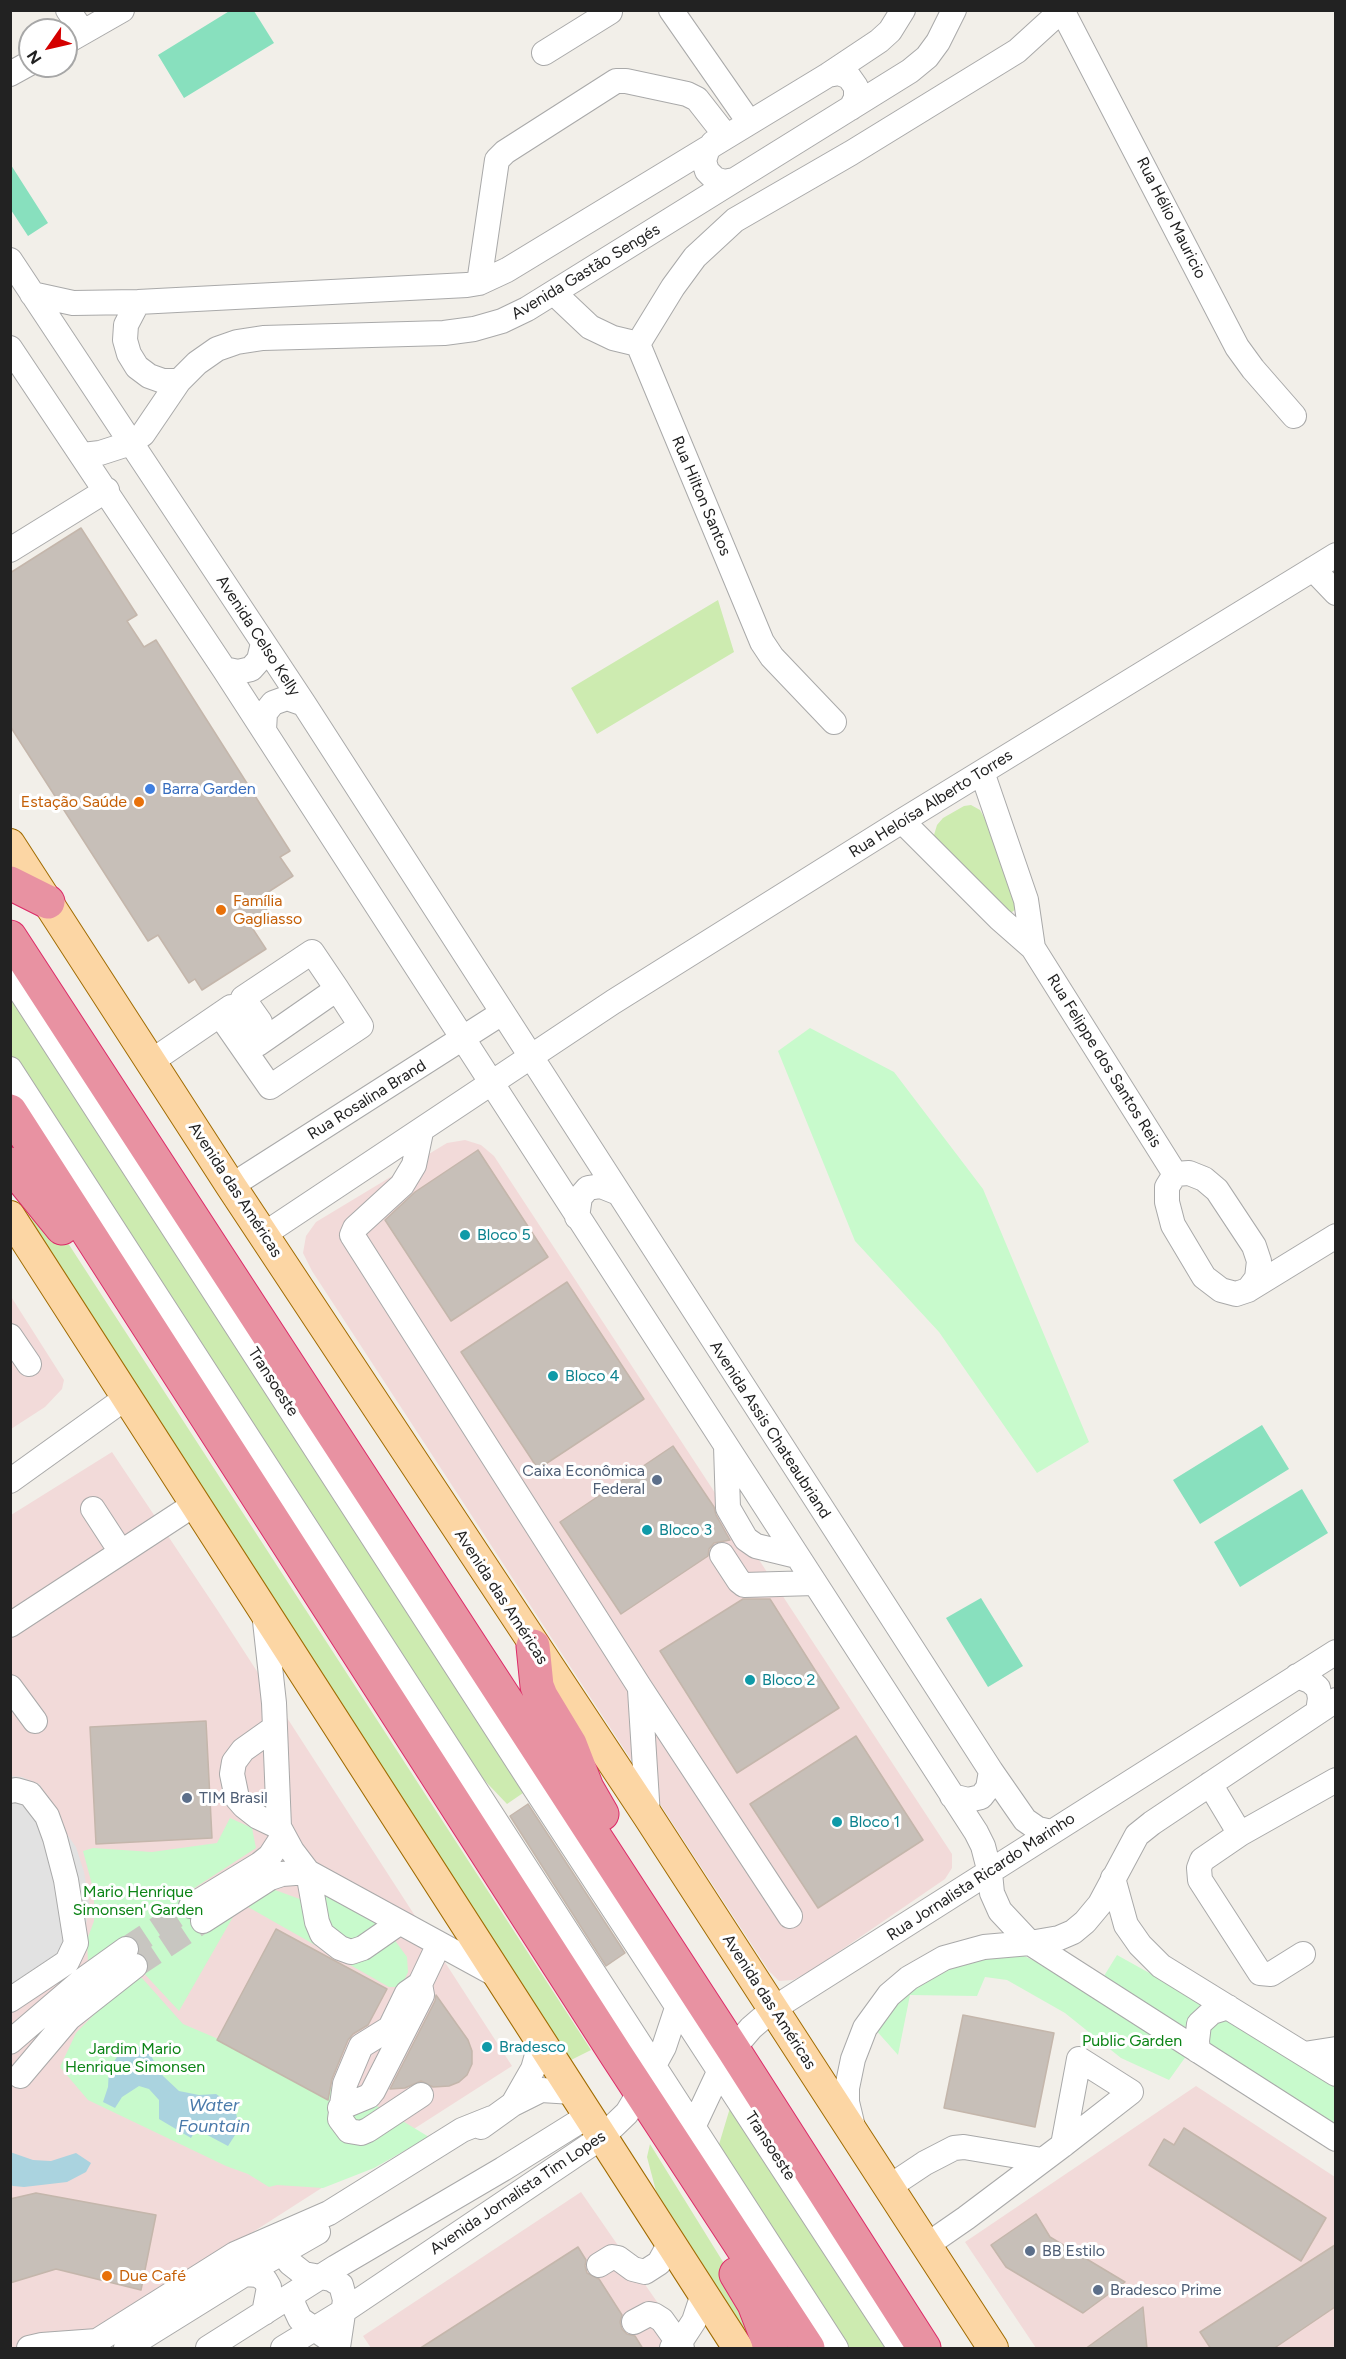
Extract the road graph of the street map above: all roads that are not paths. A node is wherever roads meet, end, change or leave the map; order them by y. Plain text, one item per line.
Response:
1 (122, 10) edge
2 (671, 10) edge
3 (903, 10) edge
4 (954, 10) edge
5 (1062, 10) edge
6 (611, 11) edge
7 (78, 35) edge
8 (544, 53) dead end
9 (828, 75) junction
10 (851, 108) junction
11 (749, 122) junction
12 (720, 140) junction
13 (734, 180) junction
14 (10, 260) edge
15 (479, 283) junction
16 (554, 293) junction
17 (32, 294) junction
18 (138, 302) junction
19 (638, 344) junction
20 (10, 348) edge
21 (178, 381) junction
22 (20, 382) edge
23 (1294, 416) dead end
24 (131, 443) junction
25 (83, 455) junction
26 (107, 490) junction
27 (10, 550) edge
28 (1335, 555) edge
29 (1313, 569) junction
30 (1335, 593) edge
31 (263, 643) junction
32 (224, 669) junction
33 (304, 704) junction
34 (834, 722) dead end
35 (264, 730) junction
36 (982, 772) junction
37 (902, 821) junction
38 (10, 844) edge
39 (10, 883) edge
40 (48, 902) junction
41 (10, 937) edge
42 (1033, 948) junction
43 (10, 975) edge
44 (337, 989) junction
45 (502, 1013) junction
46 (220, 1015) junction
47 (270, 1036) junction
48 (463, 1039) junction
49 (530, 1058) junction
50 (152, 1061) junction
51 (10, 1069) edge
52 (492, 1085) junction
53 (10, 1111) edge
54 (421, 1132) junction
55 (10, 1164) edge
56 (1175, 1174) junction
57 (231, 1186) junction
58 (616, 1192) junction
59 (10, 1216) edge
60 (577, 1216) junction
61 (263, 1235) junction
62 (1335, 1236) edge
63 (1248, 1290) junction
64 (135, 1304) junction
65 (10, 1336) edge
66 (29, 1364) dead end
67 (127, 1397) junction
68 (726, 1446) junction
69 (10, 1481) edge
70 (195, 1504) junction
71 (93, 1509) dead end
72 (725, 1549) dead end
73 (121, 1552) junction
74 (798, 1556) junction
75 (815, 1583) junction
76 (264, 1612) junction
77 (10, 1624) edge
78 (533, 1646) junction
79 (1335, 1652) edge
80 (1297, 1676) junction
81 (639, 1686) junction
82 (10, 1687) edge
83 (1327, 1706) edge
84 (35, 1721) dead end
85 (274, 1728) junction
86 (991, 1771) junction
87 (1335, 1780) edge
88 (1210, 1784) junction
89 (10, 1791) edge
90 (952, 1796) junction
91 (648, 1816) junction
92 (281, 1831) junction
93 (1051, 1832) junction
94 (1240, 1834) junction
95 (613, 1866) junction
96 (308, 1872) junction
97 (990, 1873) junction
98 (1113, 1878) junction
99 (790, 1916) dead end
100 (399, 1923) junction
101 (1029, 1943) junction
102 (439, 1944) junction
103 (1303, 1954) dead end
104 (74, 1972) junction
105 (500, 1977) junction
106 (414, 1989) junction
107 (682, 1992) junction
108 (10, 2000) edge
109 (1228, 2007) junction
110 (773, 2009) junction
111 (541, 2041) junction
112 (10, 2042) edge
113 (397, 2046) junction
114 (1335, 2049) edge
115 (1198, 2051) junction
116 (1304, 2054) junction
117 (726, 2060) junction
118 (350, 2072) junction
119 (1335, 2074) edge
120 (14, 2076) edge
121 (647, 2079) junction
122 (421, 2095) dead end
123 (513, 2104) junction
124 (340, 2108) junction
125 (588, 2115) junction
126 (855, 2135) junction
127 (1335, 2139) edge
128 (1063, 2145) dead end
129 (690, 2152) junction
130 (1041, 2160) junction
131 (503, 2169) junction
132 (889, 2187) junction
133 (522, 2192) junction
134 (670, 2243) junction
135 (927, 2244) junction
136 (277, 2245) junction
137 (598, 2265) dead end
138 (245, 2274) junction
139 (319, 2277) junction
140 (294, 2294) junction
141 (703, 2294) junction
142 (342, 2312) junction
143 (264, 2313) junction
144 (634, 2322) dead end
145 (315, 2329) junction
146 (118, 2343) edge
147 (678, 2347) edge
148 (338, 2348) edge
149 (29, 2349) edge
150 (208, 2349) edge
151 (283, 2349) edge
152 (738, 2349) edge
153 (771, 2349) edge
154 (808, 2349) edge
155 (836, 2349) edge
156 (900, 2349) edge
157 (924, 2349) edge
158 (993, 2349) edge

1 - 7 street
2 - 11 street
3 - 9 street
4 - 10 street, Avenida Gastão Sengés
5 - 19 street
5 - 23 street, Rua Hélio Mauricio
6 - 8 street
9 - 10 street
9 - 11 street
10 - 13 street, Avenida Gastão Sengés
11 - 12 street
12 - 13 street
12 - 15 street
12 - 15 street
13 - 16 street, Avenida Gastão Sengés
14 - 17 street, Avenida Celso Kelly
15 - 18 street
16 - 19 street
16 - 21 street, Avenida Gastão Sengés
17 - 18 street
17 - 24 street, Avenida Celso Kelly
18 - 21 street
19 - 34 street, Rua Hilton Santos
20 - 22 street
21 - 24 street, Avenida Gastão Sengés
22 - 25 street
24 - 25 street, Avenida Gastão Sengés
24 - 31 street, Avenida Celso Kelly
25 - 26 street
26 - 27 street
26 - 32 street
28 - 29 street, Rua Heloísa Alberto Torres
29 - 30 street
29 - 36 street, Rua Heloísa Alberto Torres
31 - 32 street
31 - 33 street, Avenida Celso Kelly
32 - 35 street
33 - 35 street
33 - 45 street, Avenida Celso Kelly
35 - 48 street
36 - 37 street, Rua Heloísa Alberto Torres
36 - 42 street, Rua Felippe dos Santos Reis
37 - 42 street, Rua Felippe dos Santos Reis
37 - 49 street, Rua Heloísa Alberto Torres
38 - 40 main road, Avenida das Américas
39 - 40 highway
40 - 50 main road, Avenida das Américas
41 - 95 highway
42 - 56 street, Rua Felippe dos Santos Reis
43 - 107 street, Transoeste
44 - 46 street
44 - 47 street
44 - 47 street
45 - 48 street, Rua Rosalina Brand
45 - 49 street, Avenida Assis Chateaubriand
46 - 47 street
46 - 50 street
48 - 52 street
48 - 57 street, Rua Rosalina Brand
49 - 52 street
49 - 58 street, Avenida Assis Chateaubriand
50 - 57 main road, Avenida das Américas
51 - 121 street
52 - 54 street
52 - 60 street
53 - 64 highway
54 - 61 street
54 - 81 street
55 - 64 highway
56 - 63 street
56 - 63 street
57 - 61 main road, Avenida das Américas
58 - 60 street
58 - 86 street, Avenida Assis Chateaubriand
59 - 67 main road
60 - 68 street
61 - 78 main road, Avenida das Américas
62 - 63 street
64 - 121 highway
65 - 66 street
67 - 69 street
67 - 70 main road
68 - 74 street
68 - 74 street
70 - 73 street
70 - 76 main road
71 - 73 street
72 - 75 street
73 - 77 street
74 - 75 street
75 - 90 street
76 - 85 street
76 - 105 main road
78 - 91 main road, Avenida das Américas
78 - 95 highway
79 - 80 street, Rua Jornalista Ricardo Marinho
80 - 83 street
80 - 93 street, Rua Jornalista Ricardo Marinho
81 - 91 street
81 - 99 street
82 - 84 street
83 - 88 street
85 - 92 street
85 - 92 street
86 - 90 street
86 - 93 street, Avenida Assis Chateaubriand
87 - 94 street
88 - 94 street
88 - 98 street
89 - 104 street
90 - 97 street
91 - 110 main road, Avenida das Américas
92 - 96 street
92 - 96 street
93 - 97 street, Rua Jornalista Ricardo Marinho
94 - 103 street
95 - 107 highway
96 - 100 street
96 - 100 street
97 - 101 street
97 - 110 street, Rua Jornalista Ricardo Marinho
98 - 101 street
98 - 109 street
100 - 102 street
101 - 115 street
101 - 126 street
102 - 105 street
102 - 106 street
104 - 108 street
104 - 112 street
104 - 120 street
105 - 111 main road
106 - 113 street
106 - 118 street
107 - 117 highway
107 - 121 street, Avenida Jornalista Tim Lopes
109 - 115 street
109 - 116 street
110 - 117 street, Rua Jornalista Ricardo Marinho
110 - 126 main road, Avenida das Américas
111 - 123 street
111 - 125 main road
113 - 118 street
113 - 124 street
114 - 116 street
115 - 127 street
116 - 119 street
117 - 129 street, Rua Jornalista Ricardo Marinho
117 - 156 street, Transoeste
117 - 157 highway
118 - 124 street
121 - 125 street, Avenida Jornalista Tim Lopes
121 - 129 highway
122 - 124 street
123 - 125 street
123 - 136 street
125 - 131 street, Avenida Jornalista Tim Lopes
125 - 133 street, Avenida Jornalista Tim Lopes
125 - 134 main road
126 - 132 main road, Avenida das Américas
128 - 130 street
129 - 153 highway
129 - 154 highway
129 - 155 street
130 - 132 street
130 - 135 street
131 - 133 street
131 - 139 street, Avenida Jornalista Tim Lopes
132 - 135 main road, Avenida das Américas
133 - 142 street, Avenida Jornalista Tim Lopes
134 - 137 street
134 - 141 main road
135 - 158 main road, Avenida das Américas
136 - 138 street
136 - 139 street
136 - 146 street
138 - 143 street
138 - 146 street
139 - 140 street, Avenida Jornalista Tim Lopes
139 - 142 street
140 - 143 street, Avenida Jornalista Tim Lopes
140 - 145 street
141 - 147 street
141 - 152 main road
142 - 145 street, Avenida Jornalista Tim Lopes
142 - 148 street
143 - 150 street, Avenida Jornalista Tim Lopes
144 - 147 street
145 - 148 street
145 - 151 street, Avenida Jornalista Tim Lopes
146 - 149 street

